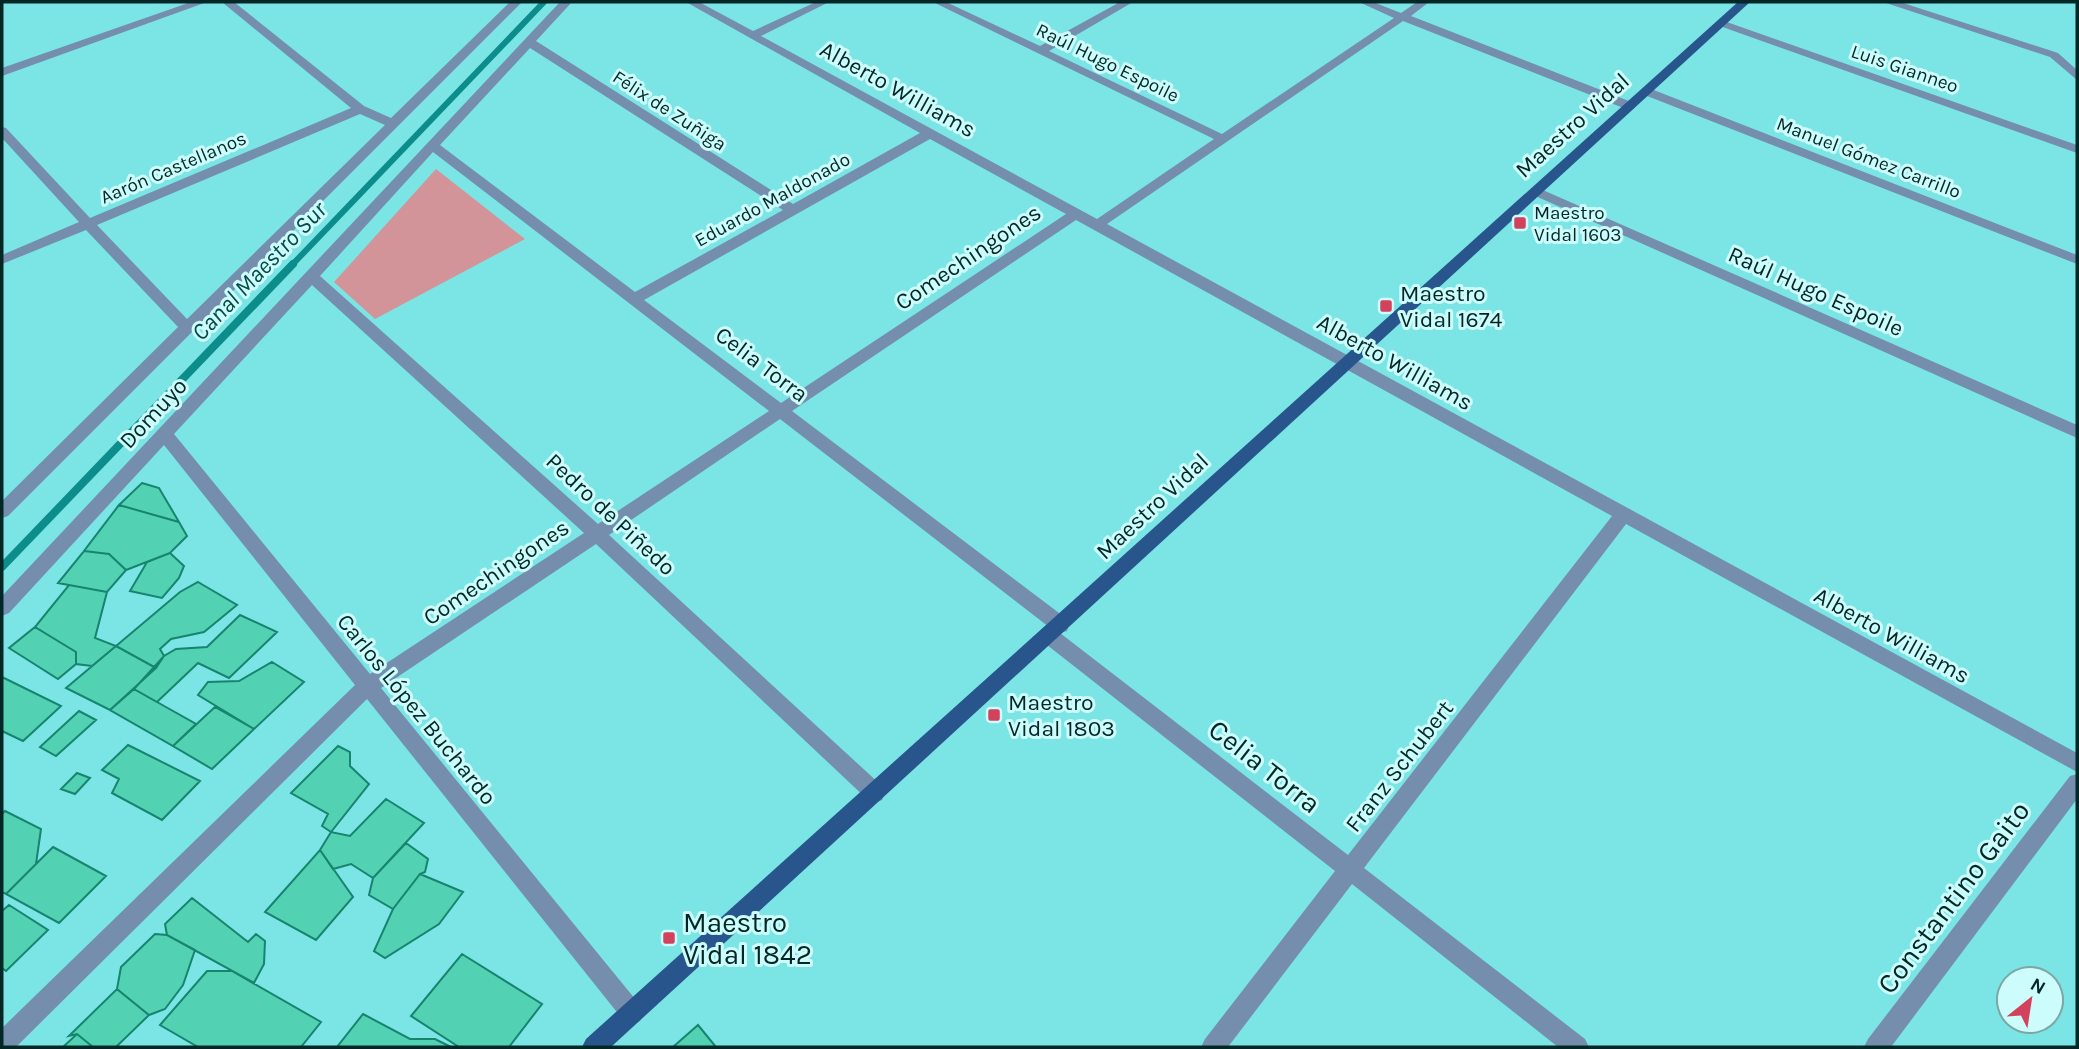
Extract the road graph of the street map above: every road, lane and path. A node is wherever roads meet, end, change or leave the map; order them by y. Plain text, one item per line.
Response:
1 (201, 2) edge
2 (228, 2) edge
3 (516, 2) edge
4 (566, 2) edge
5 (691, 2) edge
6 (824, 2) edge
7 (938, 2) edge
8 (1128, 2) edge
9 (1364, 2) edge
10 (1424, 2) edge
11 (1744, 2) edge
12 (1889, 2) edge
13 (1402, 17) junction
14 (1721, 23) junction
15 (752, 36) junction
16 (528, 41) junction
17 (1040, 51) junction
18 (2077, 54) edge
19 (2053, 55) junction
20 (2, 72) edge
21 (2077, 76) edge
22 (1646, 90) junction
23 (1630, 106) junction
24 (360, 109) junction
25 (394, 124) junction
26 (2, 131) edge
27 (930, 133) junction
28 (1223, 139) junction
29 (432, 145) junction
30 (2077, 149) edge
31 (1536, 191) junction
32 (792, 210) junction
33 (1077, 213) junction
34 (86, 225) junction
35 (1097, 225) junction
36 (2, 260) edge
37 (2077, 260) edge
38 (311, 276) junction
39 (634, 299) junction
40 (188, 327) junction
41 (1346, 361) junction
42 (780, 411) junction
43 (2077, 432) edge
44 (165, 435) junction
45 (2, 511) edge
46 (1624, 514) junction
47 (597, 534) junction
48 (2, 608) edge
49 (1054, 630) junction
50 (368, 687) junction
51 (2077, 762) edge
52 (2077, 783) edge
53 (875, 793) junction
54 (1350, 870) junction
55 (632, 1013) junction
56 (2, 1044) edge
57 (594, 1047) edge
58 (1213, 1047) edge
59 (1577, 1047) edge
60 (1876, 1047) edge

1 - 20 street
2 - 24 street
3 - 25 street, Domuyo
4 - 16 street, Domuyo
5 - 15 street, Alberto Williams
6 - 15 street
7 - 17 street, Raúl Hugo Espoile
8 - 17 street
9 - 13 street
10 - 13 street
11 - 14 main road, Maestro Vidal
12 - 19 street
13 - 23 street
13 - 28 street
14 - 22 main road, Maestro Vidal
14 - 30 street, Luis Gianneo
15 - 27 street, Alberto Williams
16 - 29 street, Domuyo
16 - 32 street, Félix de Zuñiga
17 - 28 street, Raúl Hugo Espoile
18 - 19 street
19 - 21 street
22 - 23 main road, Maestro Vidal
22 - 37 street, Manuel Gómez Carrillo
23 - 31 main road, Maestro Vidal
24 - 25 street
24 - 34 street, Aarón Castellanos
25 - 40 street, Domuyo
26 - 34 street
27 - 32 street, Eduardo Maldonado
27 - 33 street, Alberto Williams
28 - 35 street
29 - 38 street, Domuyo
29 - 39 street, Celia Torra
31 - 41 main road, Maestro Vidal
31 - 43 street, Raúl Hugo Espoile
32 - 39 street, Eduardo Maldonado
33 - 35 street, Alberto Williams
33 - 42 street, Comechingones
34 - 36 street, Aarón Castellanos
34 - 40 street
35 - 41 street, Alberto Williams
38 - 44 street, Domuyo
38 - 47 street, Pedro de Piñedo
39 - 42 street, Celia Torra
40 - 45 street, Domuyo
41 - 46 street, Alberto Williams
41 - 49 main road, Maestro Vidal
42 - 47 street, Comechingones
42 - 49 street, Celia Torra
44 - 48 street, Domuyo
44 - 50 street, Carlos López Buchardo
46 - 51 street, Alberto Williams
46 - 54 street, Franz Schubert
47 - 50 street, Comechingones
47 - 53 street, Pedro de Piñedo
49 - 53 main road, Maestro Vidal
49 - 54 street, Celia Torra
50 - 55 street, Carlos López Buchardo
50 - 56 street, Comechingones
52 - 60 street, Constantino Gaito
53 - 55 main road, Maestro Vidal
54 - 58 street, Franz Schubert
54 - 59 street, Celia Torra
55 - 57 main road, Maestro Vidal

